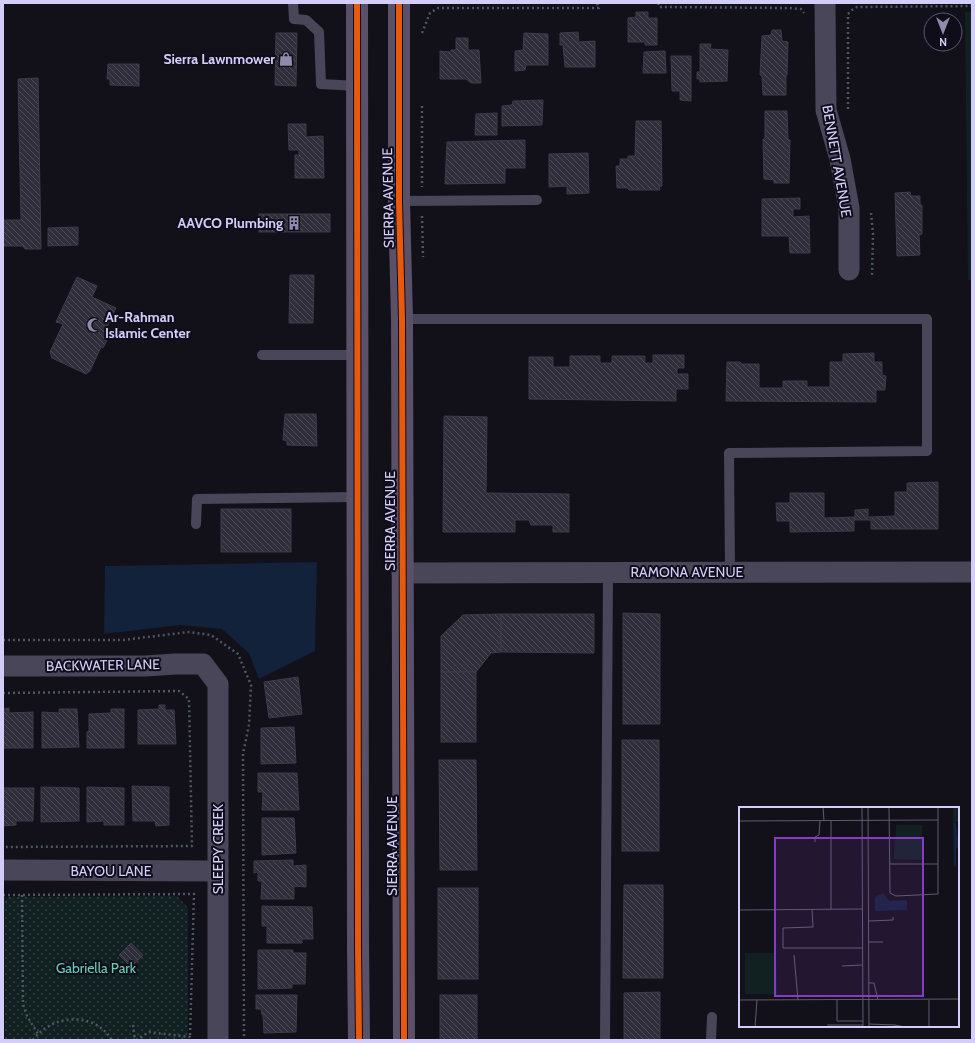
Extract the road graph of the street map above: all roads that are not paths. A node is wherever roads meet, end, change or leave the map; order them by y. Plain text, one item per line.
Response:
1 (293, 3) edge
2 (357, 3) edge
3 (399, 3) edge
4 (825, 3) edge
5 (358, 86) junction
6 (537, 200) dead end
7 (399, 201) junction
8 (849, 270) dead end
9 (402, 319) junction
10 (262, 356) dead end
11 (358, 356) junction
12 (358, 497) junction
13 (196, 524) dead end
14 (608, 572) junction
15 (730, 572) junction
16 (972, 572) edge
17 (402, 573) junction
18 (203, 664) joint
19 (3, 666) edge
20 (3, 870) edge
21 (218, 871) junction
22 (712, 1017) dead end
23 (218, 1040) edge
24 (359, 1040) edge
25 (404, 1040) edge
26 (605, 1040) edge
27 (711, 1040) edge

1 - 5 lane
2 - 5 main road, SIERRA AVENUE
3 - 7 main road, SIERRA AVENUE
4 - 8 street, BENNETT AVENUE
5 - 11 main road, SIERRA AVENUE
6 - 7 lane
7 - 9 main road, SIERRA AVENUE
9 - 15 lane
9 - 17 main road, SIERRA AVENUE
10 - 11 lane
11 - 12 main road, SIERRA AVENUE
12 - 13 lane
12 - 24 main road, SIERRA AVENUE
14 - 15 street, RAMONA AVENUE
14 - 17 street, RAMONA AVENUE
14 - 26 lane
15 - 16 street, RAMONA AVENUE
17 - 25 main road, SIERRA AVENUE
18 - 19 street, BACKWATER LANE
18 - 21 street, SLEEPY CREEK
20 - 21 street, BAYOU LANE
21 - 23 street, SLEEPY CREEK
22 - 27 lane

